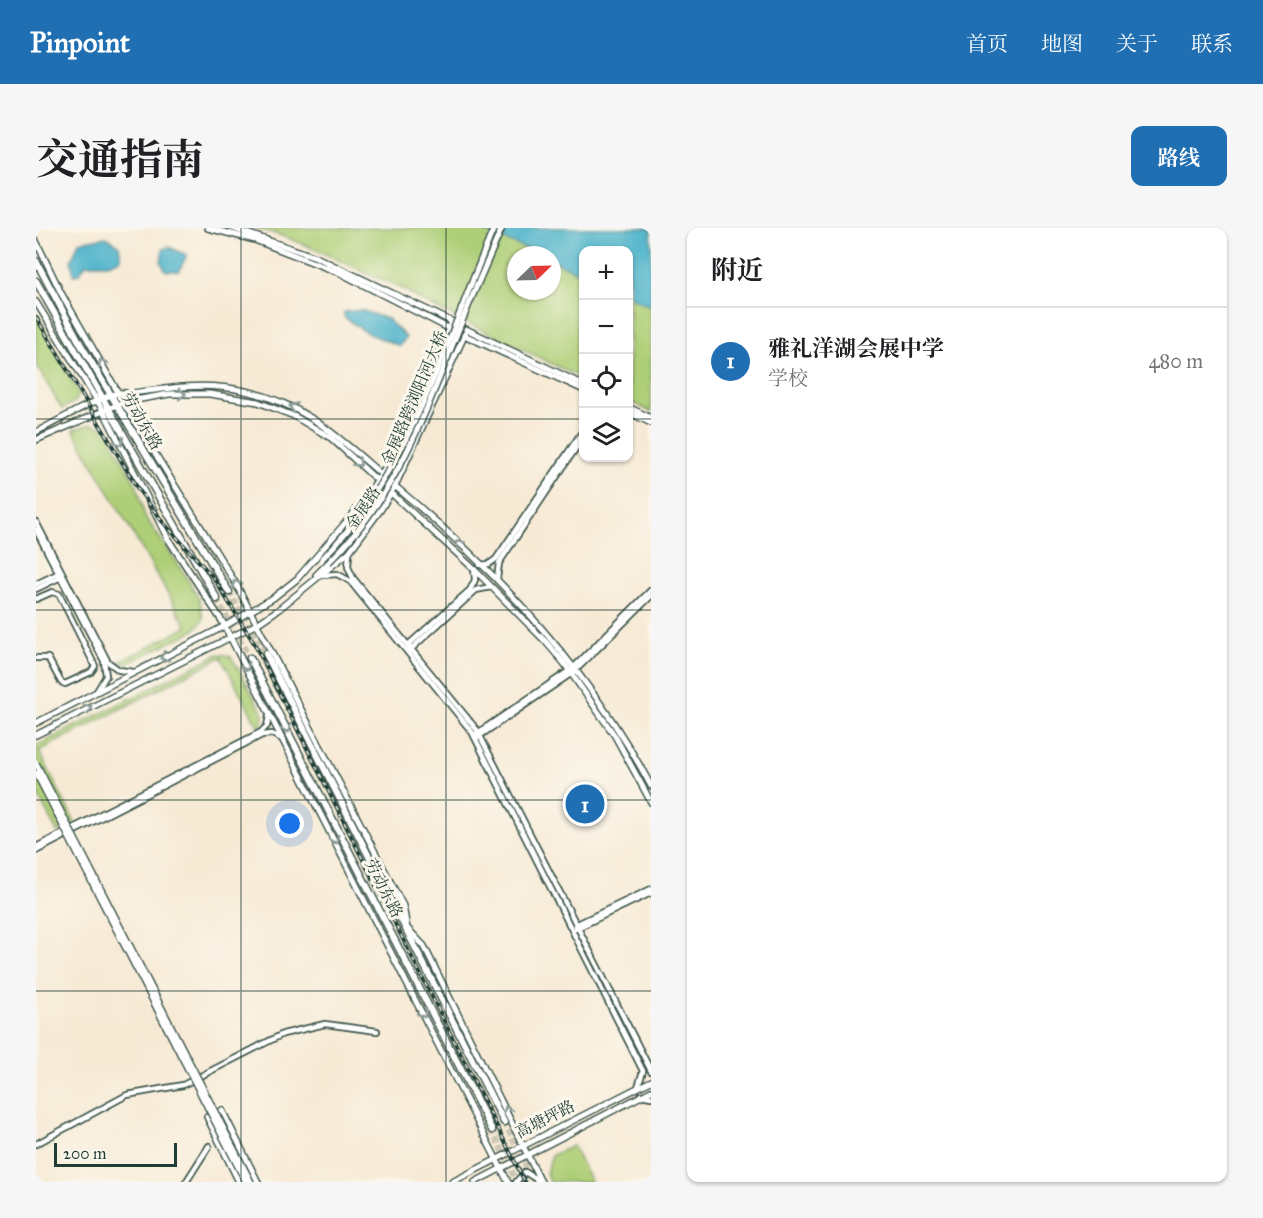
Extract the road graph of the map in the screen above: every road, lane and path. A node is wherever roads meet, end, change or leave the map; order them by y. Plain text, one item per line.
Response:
1 (208, 228) edge
2 (232, 228) edge
3 (494, 228) edge
4 (502, 228) edge
5 (36, 241) edge
6 (36, 261) edge
7 (36, 281) edge
8 (36, 302) edge
9 (452, 322) junction
10 (450, 329) junction
11 (466, 332) junction
12 (579, 383) edge
13 (579, 388) edge
14 (119, 393) junction
15 (112, 397) junction
16 (101, 401) junction
17 (124, 402) junction
18 (630, 408) edge
19 (110, 409) junction
20 (633, 414) edge
21 (651, 420) edge
22 (36, 432) edge
23 (579, 436) edge
24 (36, 440) edge
25 (579, 443) edge
26 (382, 474) junction
27 (377, 480) junction
28 (394, 486) junction
29 (391, 492) junction
30 (36, 522) edge
31 (36, 530) edge
32 (349, 552) junction
33 (322, 558) joint
34 (328, 563) joint
35 (479, 564) junction
36 (474, 569) junction
37 (61, 574) junction
38 (320, 576) junction
39 (297, 579) junction
40 (497, 582) junction
41 (36, 584) edge
42 (305, 587) junction
43 (491, 587) junction
44 (36, 589) edge
45 (651, 590) edge
46 (229, 592) tunnel mouth
47 (651, 596) edge
48 (217, 598) tunnel mouth
49 (36, 599) edge
50 (251, 611) junction
51 (257, 624) junction
52 (225, 626) junction
53 (231, 637) junction
54 (408, 648) junction
55 (266, 654) tunnel mouth
56 (36, 658) edge
57 (250, 658) tunnel mouth
58 (573, 670) junction
59 (134, 672) junction
60 (97, 692) junction
61 (269, 713) junction
62 (36, 723) edge
63 (36, 735) edge
64 (477, 735) junction
65 (283, 740) junction
66 (36, 763) edge
67 (642, 769) junction
68 (651, 772) edge
69 (36, 773) edge
70 (651, 786) edge
71 (651, 802) edge
72 (36, 849) edge
73 (651, 891) edge
74 (385, 918) junction
75 (407, 928) junction
76 (574, 928) junction
77 (397, 960) junction
78 (376, 1031) dead end
79 (651, 1071) edge
80 (651, 1081) edge
81 (638, 1087) junction
82 (651, 1090) edge
83 (641, 1095) junction
84 (651, 1097) edge
85 (222, 1110) dead end
86 (207, 1117) dead end
87 (504, 1122) tunnel mouth
88 (492, 1130) tunnel mouth
89 (36, 1144) edge
90 (523, 1145) junction
91 (209, 1146) dead end
92 (528, 1155) junction
93 (497, 1158) junction
94 (502, 1168) junction
95 (186, 1182) edge
96 (239, 1182) edge
97 (246, 1182) edge
98 (251, 1182) edge
99 (258, 1182) edge
100 (452, 1182) edge
101 (475, 1182) edge
102 (508, 1182) edge
103 (516, 1182) edge
104 (541, 1182) edge

1 - 10 main road
2 - 9 main road
3 - 33 main road, 金展路跨浏阳河大桥, bridge
4 - 34 main road, 金展路跨浏阳河大桥, bridge
14 -> 5 main road
6 - 15 highway, 劳动东路
7 - 16 highway, 劳动东路
8 - 16 main road
9 - 10 main road, 金展路
9 - 11 main road
10 - 11 main road
10 - 26 main road, 金展路
11 - 12 main road
11 - 13 main road
11 - 28 main road, 金展路
14 - 15 main road
14 - 17 main road
26 -> 14 main road
15 - 16 main road
15 - 19 highway, 劳动东路
16 - 19 highway, 劳动东路
16 - 22 main road
17 - 19 main road
17 -> 27 main road
50 -> 17 main road
18 - 21 main road
19 - 24 main road
19 - 46 highway, 劳动东路
19 - 48 highway, 劳动东路
19 -> 52 main road
20 - 21 main road
23 - 35 street
25 - 40 street
26 - 27 main road, 金展路
26 - 28 main road
27 - 29 main road
27 - 39 main road, 金展路
28 - 29 main road, 金展路
35 -> 28 main road
29 - 32 main road, 金展路
29 - 36 main road
30 - 37 street
31 - 37 street
32 - 38 main road, 金展路
32 - 54 street
33 - 39 main road, 金展路
34 - 42 main road, 金展路
35 - 40 main road
36 - 43 main road
36 - 54 street
37 - 41 street
37 - 44 street
37 - 59 street
37 - 60 street
38 - 42 main road, 金展路
38 - 54 street
39 - 50 main road, 金展路
40 - 58 main road
42 - 51 main road, 金展路
43 - 54 street
43 - 58 main road
45 - 58 street
47 - 58 street
49 - 56 street
50 - 51 main road
50 - 52 main road, 金展路
51 - 53 main road, 金展路
51 - 75 main road
52 - 53 main road
52 -> 59 main road, 金展路
53 -> 61 main road
63 -> 53 main road, 金展路
54 - 64 street
55 - 75 highway, 劳动东路
57 -> 74 highway, 劳动东路
58 - 64 street
58 - 67 main road
58 - 71 main road
59 - 60 main road, 金展路
60 - 62 main road, 金展路
61 - 65 main road
61 - 72 street
64 - 76 street
65 - 72 street
65 -> 77 main road
66 - 98 main road, bridge
67 - 68 street
67 - 70 main road
69 - 97 main road, bridge
73 - 76 street
74 - 77 main road
74 - 88 highway, 劳动东路
75 - 87 highway, 劳动东路
90 -> 75 main road
76 - 79 street
76 - 81 street
77 -> 93 main road
78 - 89 street
80 - 81 main road, 高塘坪路
81 - 90 main road, 高塘坪路
82 - 83 main road, 高塘坪路
83 - 84 street
83 - 92 main road, 高塘坪路
85 - 99 main road
86 - 96 main road
90 - 92 main road
90 - 93 main road, 高塘坪路
91 - 95 street
92 - 94 main road, 高塘坪路
92 - 104 main road
93 - 94 main road
93 - 100 main road, 高塘坪路
94 - 101 main road, 高塘坪路
94 - 102 main road
103 - 104 street

